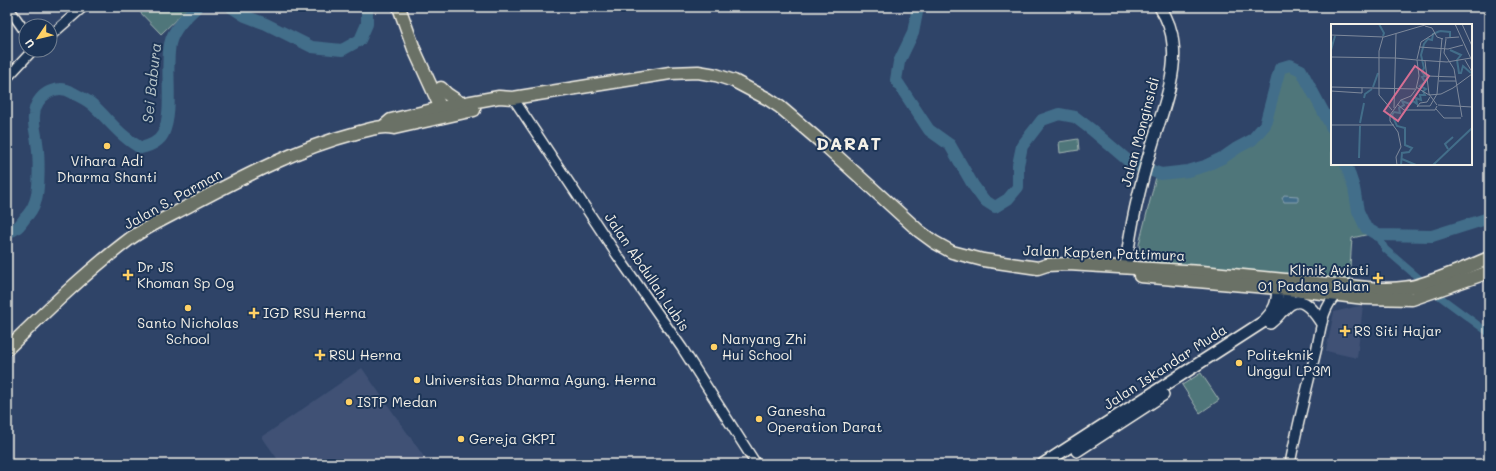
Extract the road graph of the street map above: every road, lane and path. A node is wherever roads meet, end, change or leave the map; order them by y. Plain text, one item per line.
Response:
1 (8, 7) edge
2 (84, 7) edge
3 (399, 7) edge
4 (407, 7) edge
5 (1160, 7) edge
6 (18, 22) edge
7 (58, 29) edge
8 (26, 58) edge
9 (7, 78) edge
10 (441, 88) junction
11 (513, 98) junction
12 (462, 104) junction
13 (447, 111) junction
14 (1489, 258) edge
15 (1126, 267) junction
16 (1043, 270) junction
17 (1489, 272) edge
18 (1289, 285) junction
19 (1336, 295) junction
20 (1284, 310) junction
21 (1321, 322) junction
22 (7, 349) edge
23 (1137, 408) junction
24 (756, 464) edge
25 (1043, 464) edge
26 (1056, 464) edge
27 (1290, 464) edge

1 - 6 street
2 - 7 street
3 - 13 main road
4 - 10 main road
5 - 15 main road, Jalan Monginsidi
8 - 9 street
10 - 12 main road
10 - 13 main road
11 - 12 main road, Jalan Kapten Pattimura
11 - 13 main road, Jalan Kapten Pattimura
11 - 16 main road, Jalan Kapten Pattimura
11 - 24 street, Jalan Abdullah Lubis
12 - 13 main road, Jalan Kapten Pattimura
13 - 22 main road, Jalan S. Parman
14 - 18 main road
15 - 16 main road, Jalan Kapten Pattimura
15 - 18 main road, Jalan Kapten Pattimura
16 - 18 main road, Jalan Kapten Pattimura
17 - 19 main road
18 - 19 main road
18 - 20 main road, Jalan Iskandar Muda
18 - 21 street
18 - 23 main road, Jalan Iskandar Muda
19 - 21 street
20 - 21 main road
20 - 23 main road, Jalan Iskandar Muda
21 - 27 street
23 - 25 main road, Jalan Iskandar Muda
23 - 26 main road, Jalan Iskandar Muda

